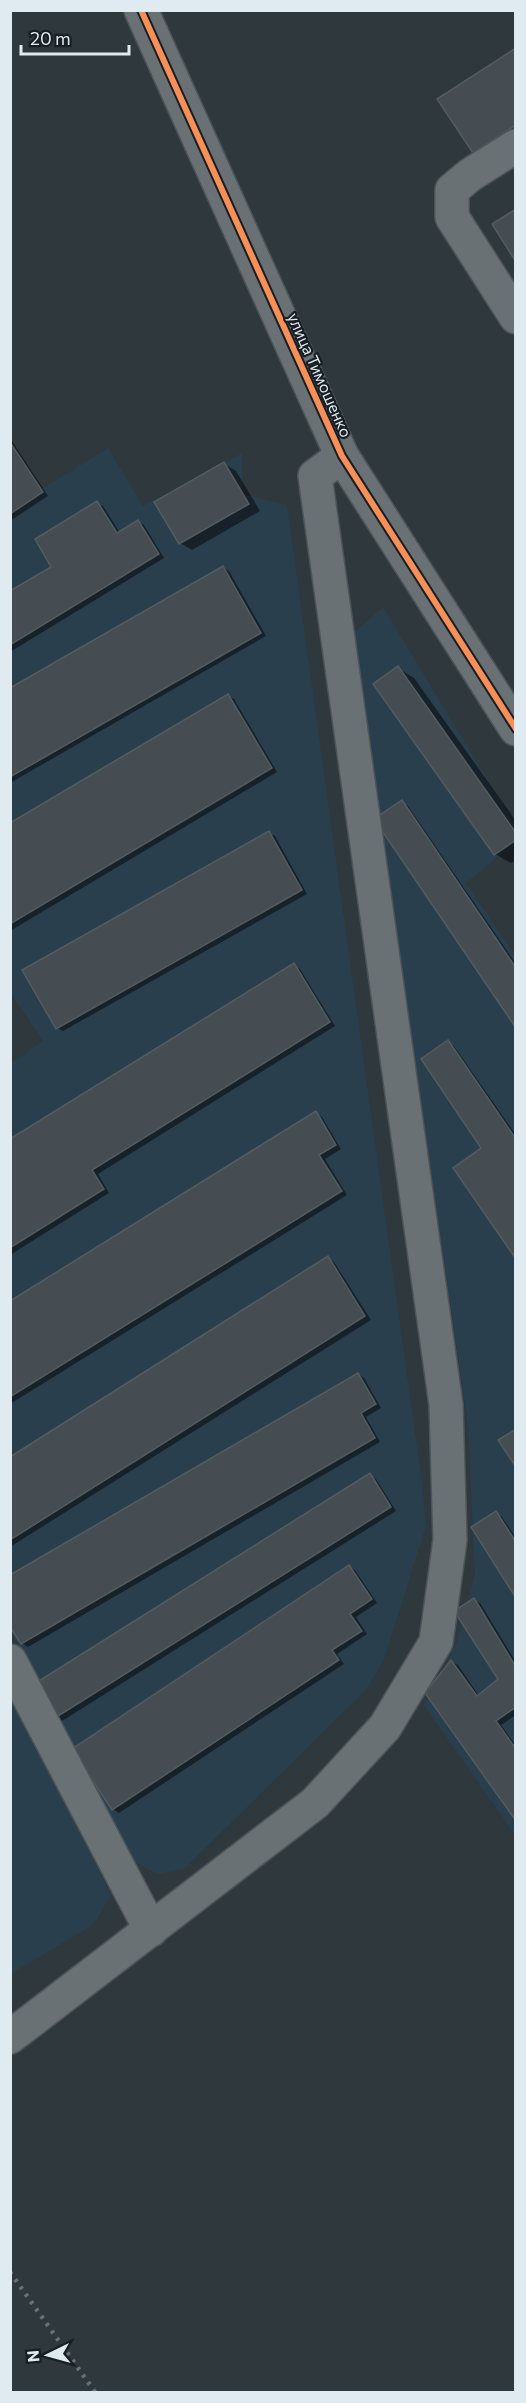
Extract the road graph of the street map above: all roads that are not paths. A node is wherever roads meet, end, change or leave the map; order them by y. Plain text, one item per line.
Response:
1 (141, 10) edge
2 (516, 146) edge
3 (516, 317) edge
4 (342, 456) junction
5 (516, 729) edge
6 (10, 1661) edge
7 (151, 1930) junction
8 (10, 2037) edge

1 - 4 street, улица Тимошенко
2 - 3 street
4 - 5 street, улица Тимошенко
4 - 7 street
6 - 7 street
7 - 8 street

